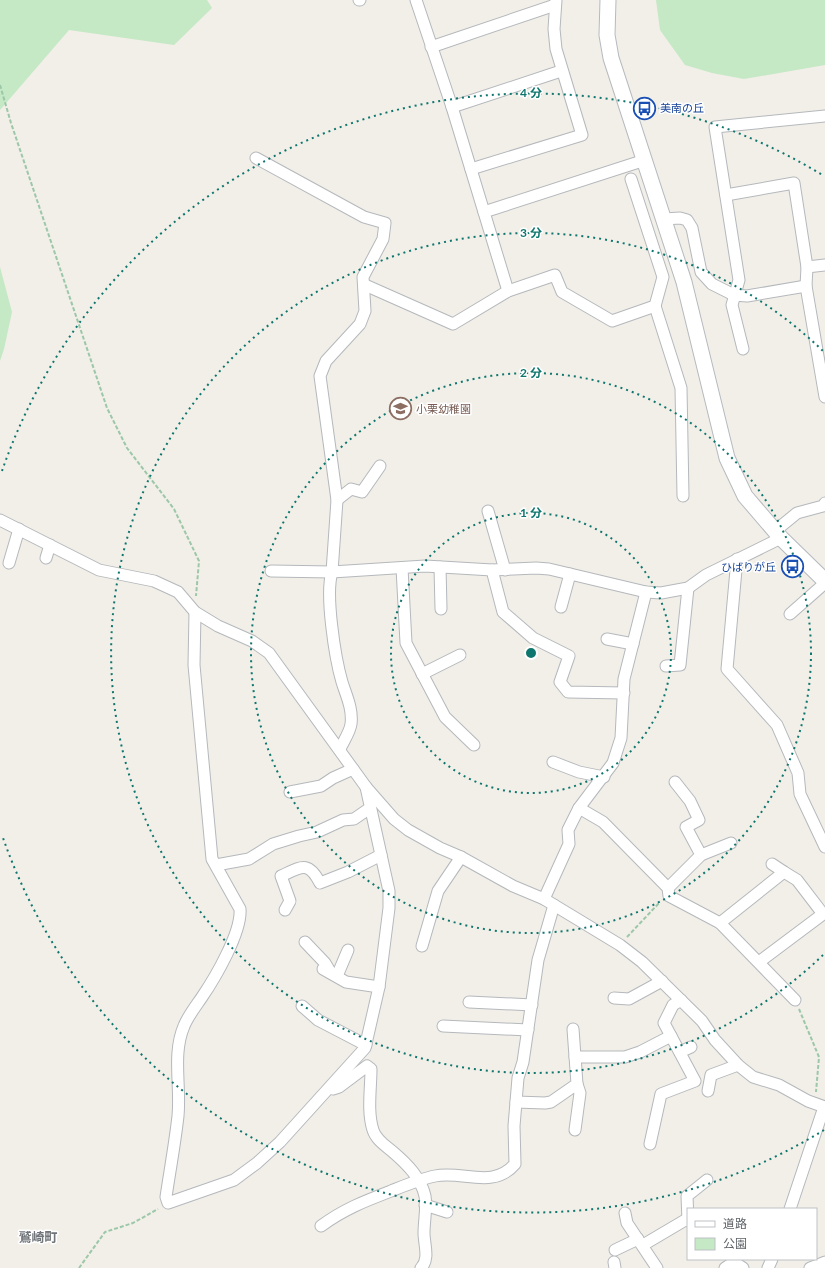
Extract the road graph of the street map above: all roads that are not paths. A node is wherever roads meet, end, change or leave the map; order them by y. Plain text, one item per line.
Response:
1 (416, 0) edge
2 (608, 0) edge
3 (555, 2) edge
4 (431, 46) junction
5 (561, 71) junction
6 (452, 107) junction
7 (825, 116) edge
8 (256, 158) dead end
9 (645, 160) junction
10 (471, 169) junction
11 (631, 179) dead end
12 (726, 195) junction
13 (484, 212) junction
14 (664, 219) junction
15 (825, 265) edge
16 (807, 267) junction
17 (365, 285) junction
18 (806, 286) junction
19 (508, 291) junction
20 (734, 295) junction
21 (655, 306) junction
22 (820, 341) edge
23 (743, 349) dead end
24 (825, 397) edge
25 (380, 466) dead end
26 (683, 496) dead end
27 (337, 500) junction
28 (825, 503) edge
29 (488, 511) dead end
30 (0, 520) edge
31 (19, 529) junction
32 (778, 534) junction
33 (50, 545) junction
34 (46, 558) dead end
35 (737, 559) junction
36 (9, 563) dead end
37 (440, 567) junction
38 (402, 568) junction
39 (492, 570) junction
40 (506, 570) junction
41 (271, 571) dead end
42 (332, 572) junction
43 (570, 574) junction
44 (825, 582) edge
45 (688, 588) junction
46 (646, 592) junction
47 (561, 607) dead end
48 (441, 609) dead end
49 (195, 612) junction
50 (790, 614) dead end
51 (607, 639) dead end
52 (633, 644) junction
53 (460, 655) dead end
54 (666, 666) dead end
55 (422, 674) junction
56 (624, 693) junction
57 (474, 745) dead end
58 (340, 749) junction
59 (553, 762) dead end
60 (353, 769) junction
61 (604, 777) junction
62 (675, 782) dead end
63 (366, 787) junction
64 (290, 792) dead end
65 (370, 808) junction
66 (579, 808) junction
67 (731, 843) dead end
68 (825, 848) edge
69 (381, 855) junction
70 (701, 855) junction
71 (461, 857) junction
72 (772, 864) dead end
73 (216, 865) junction
74 (784, 872) junction
75 (668, 892) junction
76 (549, 902) junction
77 (285, 910) dead end
78 (720, 923) junction
79 (305, 942) dead end
80 (422, 946) dead end
81 (348, 950) dead end
82 (759, 962) junction
83 (330, 973) junction
84 (662, 981) junction
85 (379, 987) junction
86 (614, 998) dead end
87 (681, 1000) junction
88 (795, 1000) road end
89 (469, 1002) dead end
90 (532, 1005) junction
91 (302, 1006) dead end
92 (443, 1026) dead end
93 (573, 1029) dead end
94 (528, 1030) junction
95 (671, 1036) junction
96 (366, 1045) junction
97 (691, 1047) dead end
98 (680, 1052) junction
99 (575, 1057) junction
100 (738, 1065) junction
101 (577, 1084) junction
102 (327, 1091) junction
103 (708, 1091) dead end
104 (516, 1102) junction
105 (821, 1106) edge
106 (575, 1130) dead end
107 (650, 1144) dead end
108 (419, 1180) junction
109 (707, 1180) dead end
110 (425, 1205) junction
111 (688, 1208) edge
112 (790, 1208) edge
113 (447, 1212) dead end
114 (625, 1213) dead end
115 (687, 1220) edge
116 (321, 1226) dead end
117 (641, 1242) junction
118 (615, 1250) dead end
119 (825, 1262) edge
120 (729, 1263) edge
121 (424, 1267) edge
122 (657, 1268) edge
123 (744, 1268) edge
124 (810, 1268) edge

1 - 4 street
2 - 9 street
3 - 4 street
3 - 5 street
4 - 6 street
5 - 6 street
5 - 10 street
6 - 10 street
7 - 12 street
8 - 17 street
9 - 13 street
9 - 14 street
10 - 13 street
11 - 21 street
12 - 16 street
12 - 20 street
13 - 19 street
14 - 20 street
14 - 32 street
15 - 16 street
16 - 18 street
17 - 19 street
17 - 27 street
18 - 20 street
18 - 22 street
19 - 21 street
20 - 23 street
21 - 26 street
22 - 24 street
25 - 27 street
27 - 42 street
28 - 32 street
29 - 40 street
30 - 31 street
31 - 33 street
31 - 36 street
32 - 35 street
32 - 44 street
33 - 34 street
33 - 49 street
35 - 45 street
35 - 68 street
37 - 38 street
37 - 39 street
37 - 48 street
38 - 42 street
38 - 55 street
39 - 40 street
39 - 56 street
40 - 43 street
41 - 42 street
42 - 58 street
43 - 46 street
43 - 47 street
44 - 50 street
45 - 46 street
45 - 54 street
46 - 52 street
49 - 58 street
49 - 73 street
51 - 52 street
52 - 56 street
53 - 55 street
55 - 57 street
56 - 61 street
58 - 60 street
59 - 61 street
60 - 63 street
60 - 64 street
61 - 66 street
62 - 70 street
63 - 65 street
63 - 71 street
65 - 69 street
65 - 73 street
66 - 75 street
66 - 76 street
67 - 70 street
69 - 77 street
69 - 85 street
70 - 75 street
71 - 76 street
71 - 80 street
72 - 74 street
73 - 102 street
74 - 78 street
74 - 82 street
75 - 78 street
76 - 84 street
76 - 90 street
78 - 82 street
79 - 83 street
81 - 83 street
82 - 88 street
83 - 85 street
84 - 86 street
84 - 87 street
85 - 96 street
87 - 95 street
87 - 100 street
89 - 90 street
90 - 94 street
91 - 96 street
92 - 94 street
93 - 99 street
94 - 104 street
95 - 98 street
95 - 99 street
96 - 102 street
97 - 98 street
98 - 107 street
99 - 101 street
100 - 103 street
100 - 105 street
101 - 104 street
101 - 106 street
102 - 108 street
104 - 108 street
105 - 112 street
108 - 110 street
108 - 116 street
109 - 111 street
110 - 113 street
110 - 121 street
114 - 117 street
115 - 117 street
117 - 118 street
117 - 122 street
119 - 124 street
120 - 123 street

